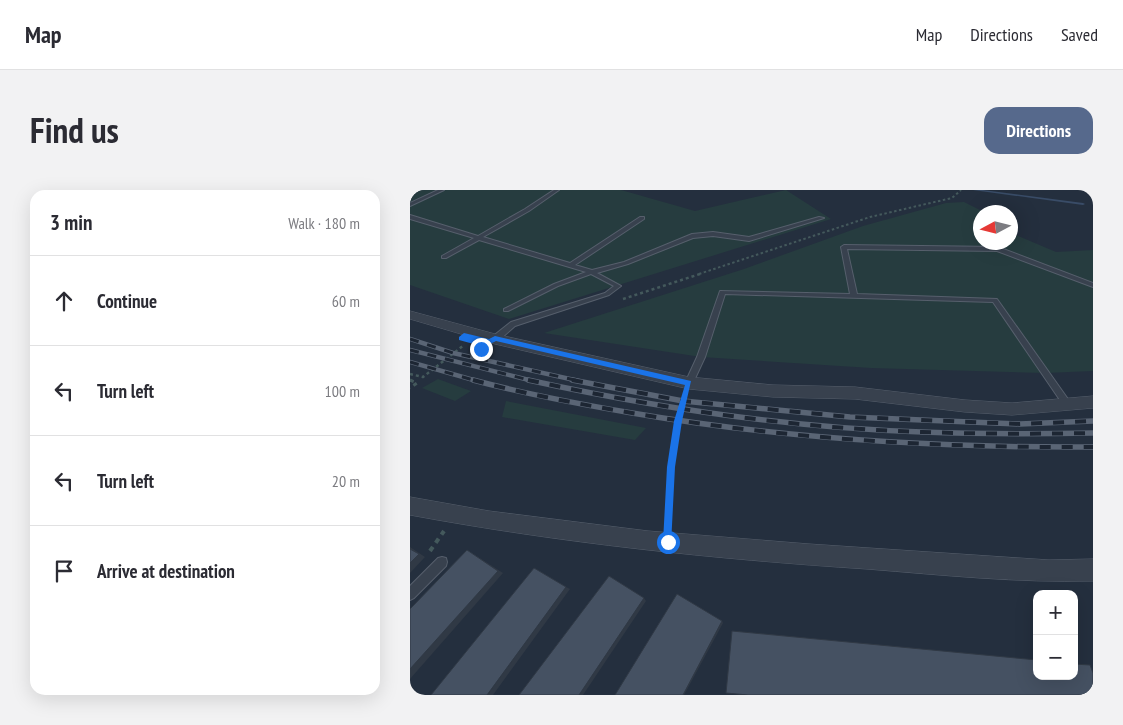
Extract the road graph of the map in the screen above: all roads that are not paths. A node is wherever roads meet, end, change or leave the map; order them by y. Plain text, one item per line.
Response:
1 (442, 190) edge
2 (557, 190) edge
3 (410, 204) edge
4 (410, 217) edge
5 (642, 218) dead end
6 (821, 218) dead end
7 (479, 238) junction
8 (444, 257) dead end
9 (571, 265) junction
10 (592, 272) junction
11 (1093, 285) edge
12 (854, 296) junction
13 (506, 310) dead end
14 (410, 315) edge
15 (495, 339) junction
16 (689, 383) junction
17 (1093, 402) edge
18 (1066, 404) junction
19 (410, 506) edge
20 (442, 562) road end
21 (1093, 570) edge
22 (410, 594) edge

1 - 3 lane
2 - 7 lane
4 - 7 lane
5 - 9 lane
6 - 10 lane
7 - 8 lane
7 - 9 lane
9 - 10 lane
10 - 13 lane
10 - 15 lane
11 - 12 lane
12 - 16 lane
12 - 18 lane
14 - 15 street
15 - 16 street
16 - 18 street
17 - 18 street
19 - 21 street
20 - 22 lane

